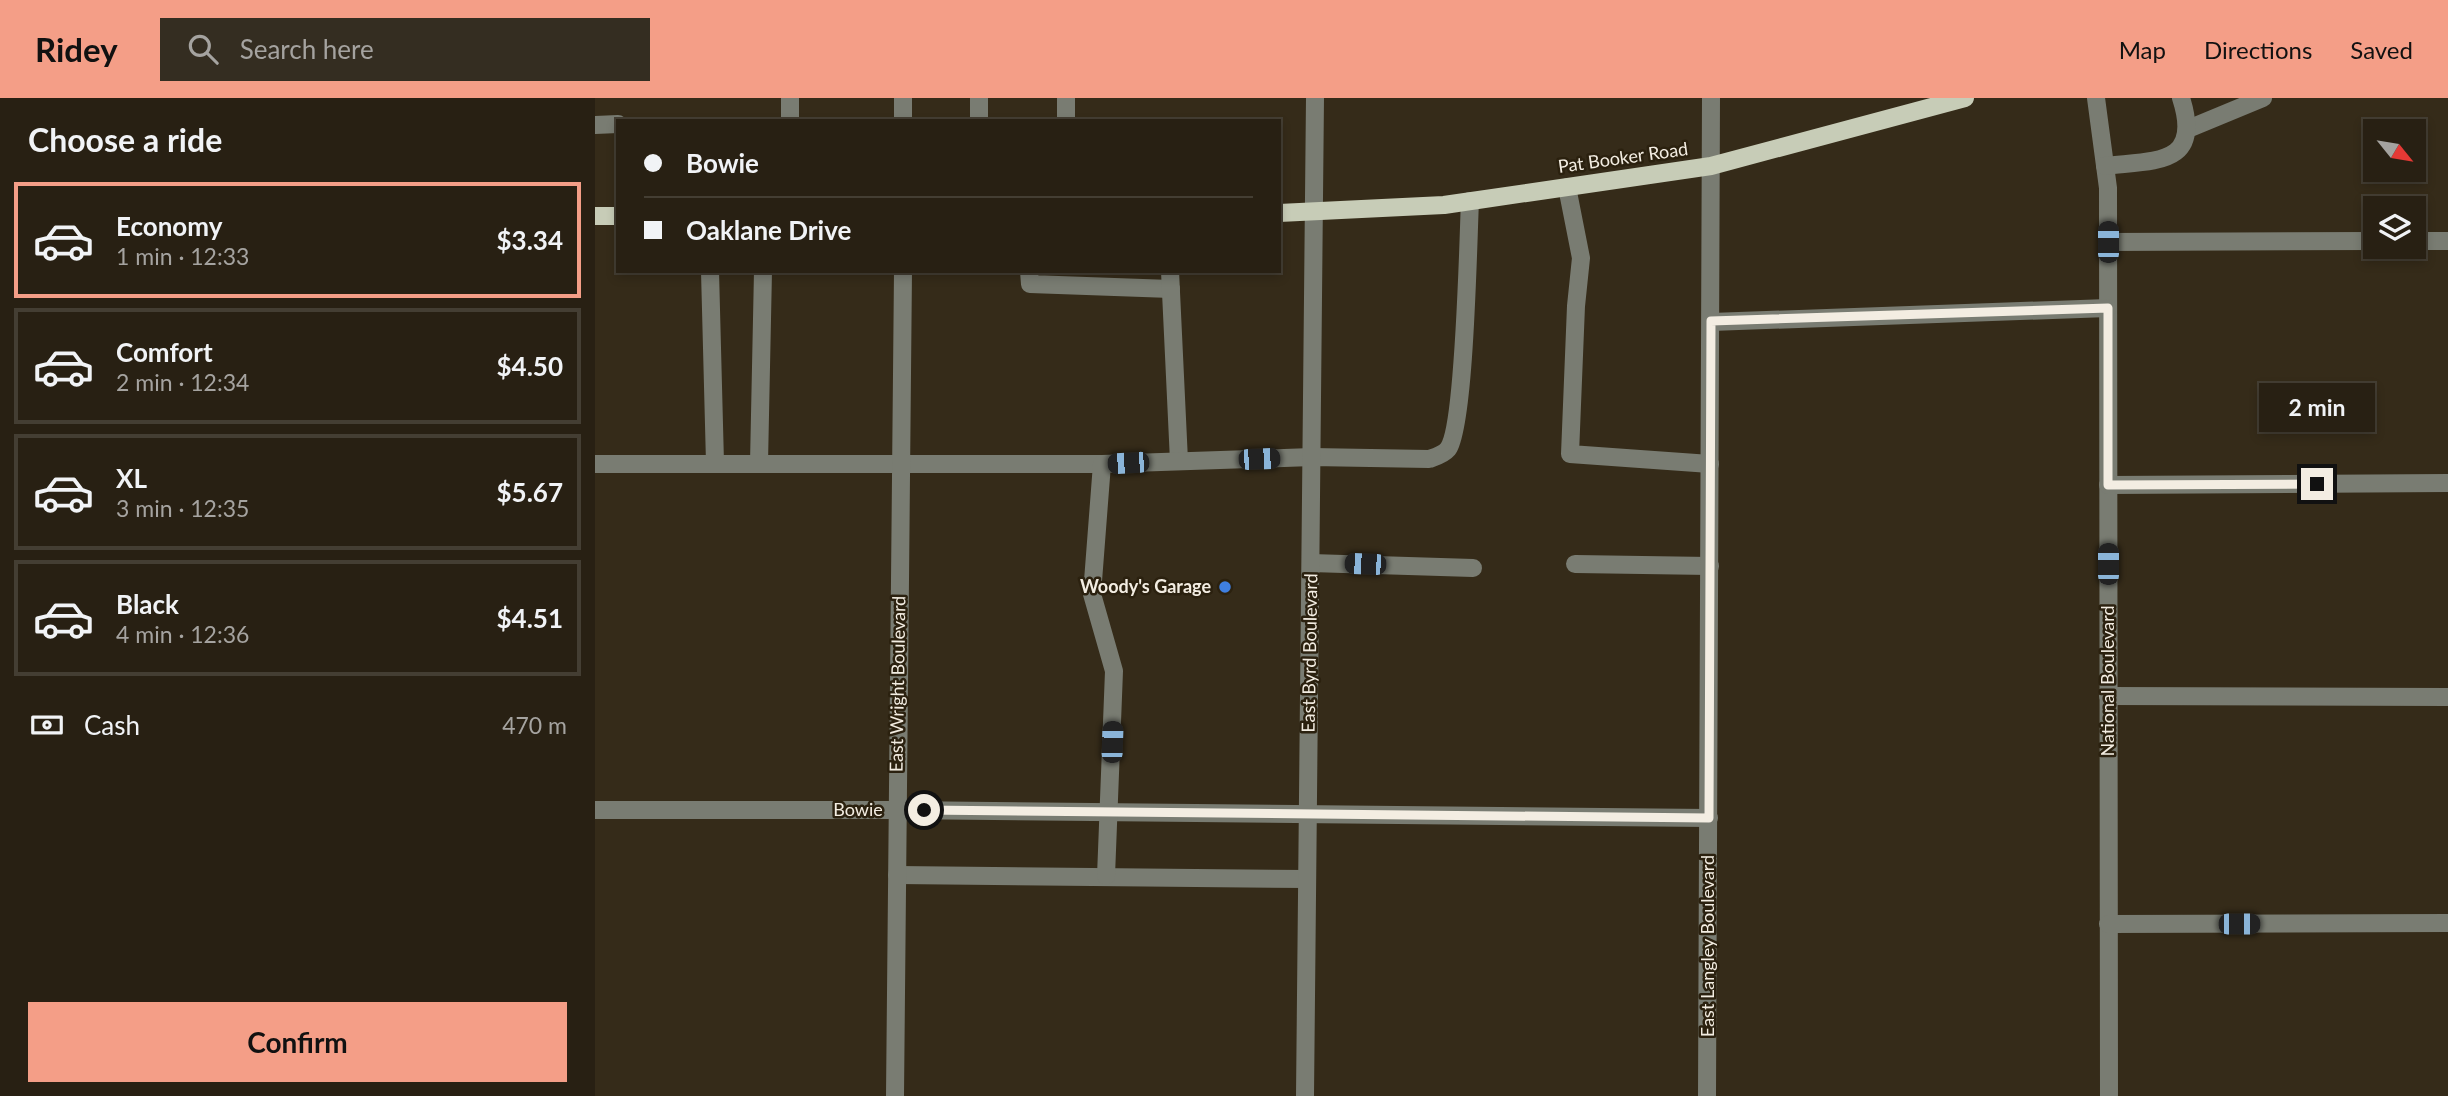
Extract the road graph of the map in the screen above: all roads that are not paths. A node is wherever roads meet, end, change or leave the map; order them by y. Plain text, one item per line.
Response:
1 (790, 98) edge
2 (903, 98) edge
3 (979, 98) edge
4 (1066, 98) edge
5 (1315, 98) edge
6 (1711, 98) edge
7 (1965, 98) edge
8 (2096, 98) edge
9 (2181, 98) edge
10 (2263, 98) edge
11 (790, 119) edge
12 (903, 119) edge
13 (979, 119) edge
14 (1066, 119) edge
15 (616, 124) edge
16 (595, 125) edge
17 (2187, 128) junction
18 (1711, 166) junction
19 (2105, 166) junction
20 (1567, 187) junction
21 (1471, 201) junction
22 (1316, 211) junction
23 (1281, 213) edge
24 (595, 215) edge
25 (616, 216) edge
26 (2108, 242) junction
27 (2363, 242) edge
28 (2426, 242) edge
29 (2448, 242) edge
30 (710, 273) edge
31 (763, 273) edge
32 (903, 273) edge
33 (1029, 273) edge
34 (1109, 279) edge
35 (1171, 280) edge
36 (2108, 308) junction
37 (1711, 321) junction
38 (1312, 457) junction
39 (1179, 461) junction
40 (900, 462) junction
41 (715, 463) junction
42 (759, 463) junction
43 (595, 464) edge
44 (1102, 464) junction
45 (1710, 464) junction
46 (2448, 483) edge
47 (2108, 485) junction
48 (1311, 562) junction
49 (1575, 564) dead end
50 (1710, 566) junction
51 (1473, 568) dead end
52 (2108, 696) junction
53 (2448, 697) edge
54 (595, 810) edge
55 (897, 810) junction
56 (1109, 812) junction
57 (1307, 814) junction
58 (1709, 818) junction
59 (897, 875) junction
60 (1106, 876) junction
61 (1307, 878) junction
62 (2448, 923) edge
63 (2108, 924) junction
64 (895, 1096) edge
65 (1304, 1096) edge
66 (1707, 1096) edge
67 (2109, 1096) edge

1 - 11 street
2 - 12 street
3 - 13 street
4 - 14 street
5 - 22 street, East Byrd Boulevard
6 - 18 street, East Langley Boulevard
7 - 18 main road, Pat Booker Road
8 - 19 street, National Boulevard
9 - 17 street
10 - 17 street
15 - 16 street
17 - 19 street
18 - 20 main road, Pat Booker Road
18 - 37 street, East Langley Boulevard
19 - 26 street, National Boulevard
20 - 21 main road, Pat Booker Road
20 - 45 street
21 - 22 main road, Pat Booker Road
21 - 38 street
22 - 23 main road, Pat Booker Road
22 - 38 street, East Byrd Boulevard
24 - 25 main road
26 - 27 street
26 - 36 street, National Boulevard
28 - 29 street
30 - 41 street
31 - 42 street
32 - 40 street, East Wright Boulevard
33 - 34 street
34 - 35 street
35 - 39 street
36 - 37 street
36 - 47 street, National Boulevard
37 - 45 street, East Langley Boulevard
38 - 39 street
38 - 48 street, East Byrd Boulevard
39 - 44 street
40 - 42 street
40 - 44 street
40 - 55 street, East Wright Boulevard
41 - 42 street
41 - 43 street
44 - 56 street
45 - 50 street, East Langley Boulevard
46 - 47 street
47 - 52 street, National Boulevard
48 - 51 street
48 - 57 street, East Byrd Boulevard
49 - 50 street
50 - 58 street, East Langley Boulevard
52 - 53 street
52 - 63 street, National Boulevard
54 - 55 street, Bowie
55 - 56 street, Bowie
55 - 59 street, East Wright Boulevard
56 - 57 street, Bowie
56 - 60 street
57 - 58 street, Bowie
57 - 61 street, East Byrd Boulevard
58 - 66 street, East Langley Boulevard
59 - 60 street
59 - 64 street, East Wright Boulevard
60 - 61 street
61 - 65 street, East Byrd Boulevard
62 - 63 street
63 - 67 street, National Boulevard

